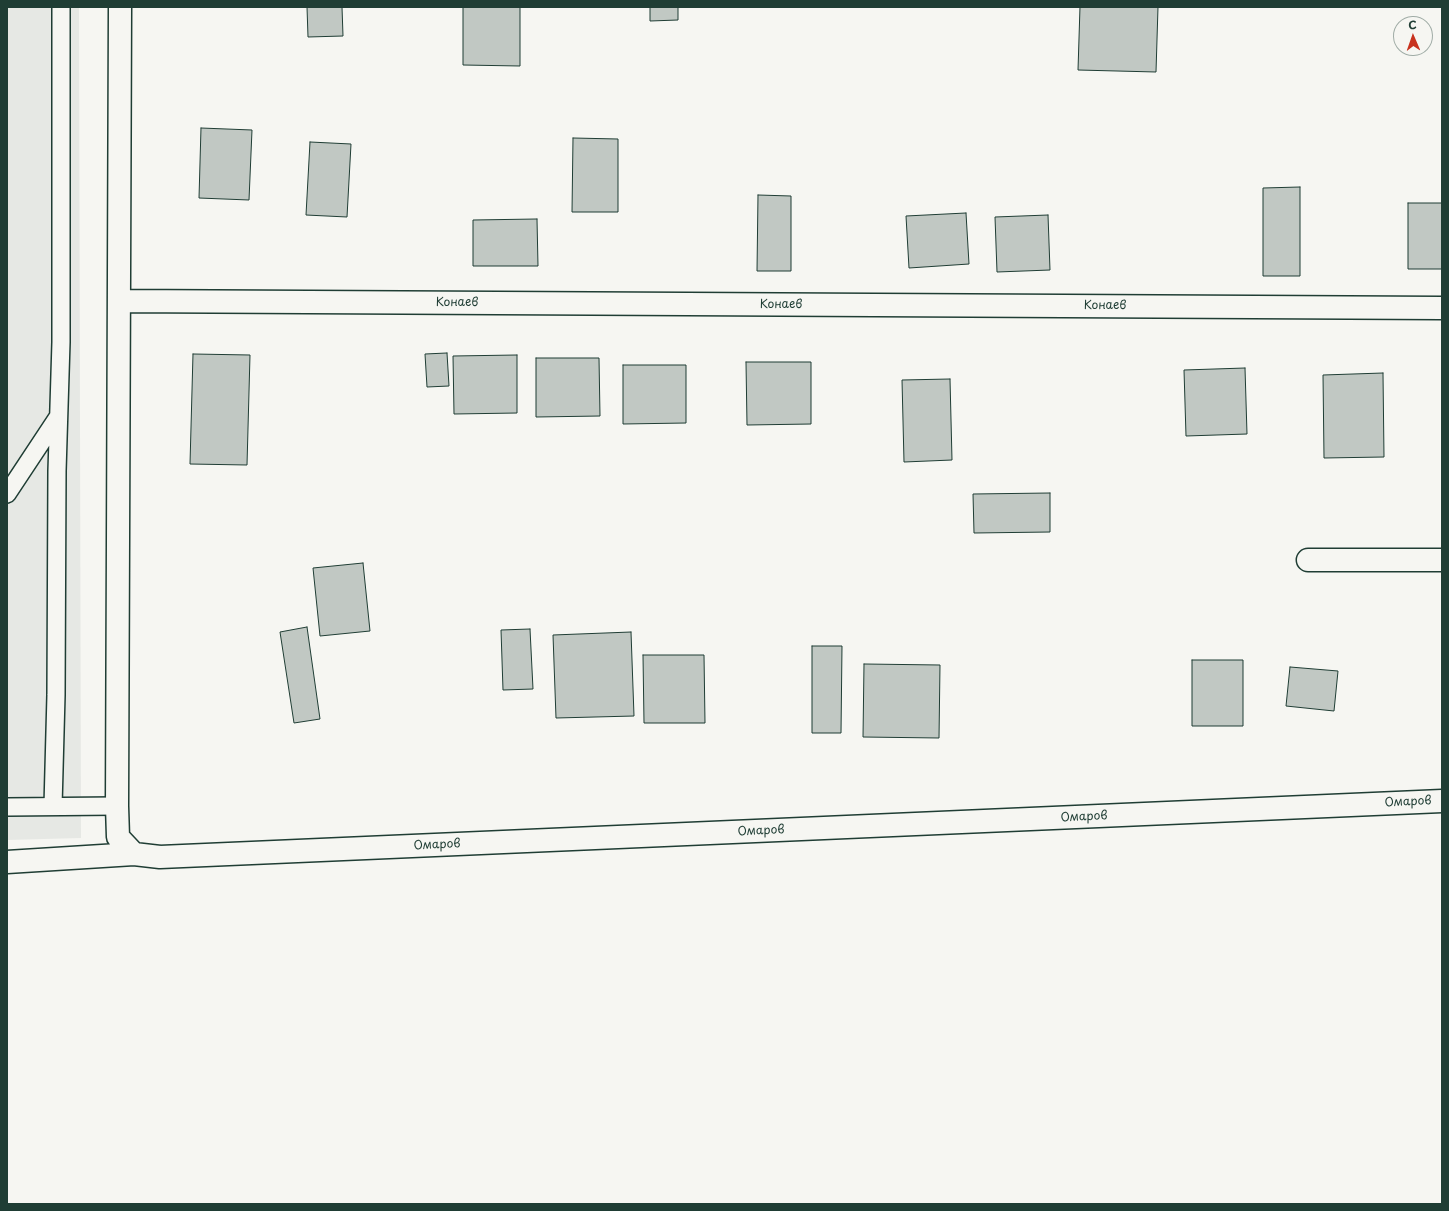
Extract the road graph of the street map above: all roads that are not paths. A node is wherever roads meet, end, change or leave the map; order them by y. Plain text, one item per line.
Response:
1 (61, 7) edge
2 (120, 7) edge
3 (119, 301) junction
4 (1442, 308) edge
5 (58, 417) junction
6 (7, 494) edge
7 (1308, 560) dead end
8 (1442, 560) edge
9 (1442, 801) edge
10 (53, 806) junction
11 (117, 806) junction
12 (7, 807) edge
13 (134, 854) junction
14 (7, 862) edge

1 - 5 lane
2 - 3 street
3 - 4 street, Конаев
3 - 11 street
5 - 6 lane
5 - 10 lane
7 - 8 street
9 - 13 street, Омаров
10 - 11 lane
10 - 12 lane
11 - 13 street
13 - 14 street, Омаров

